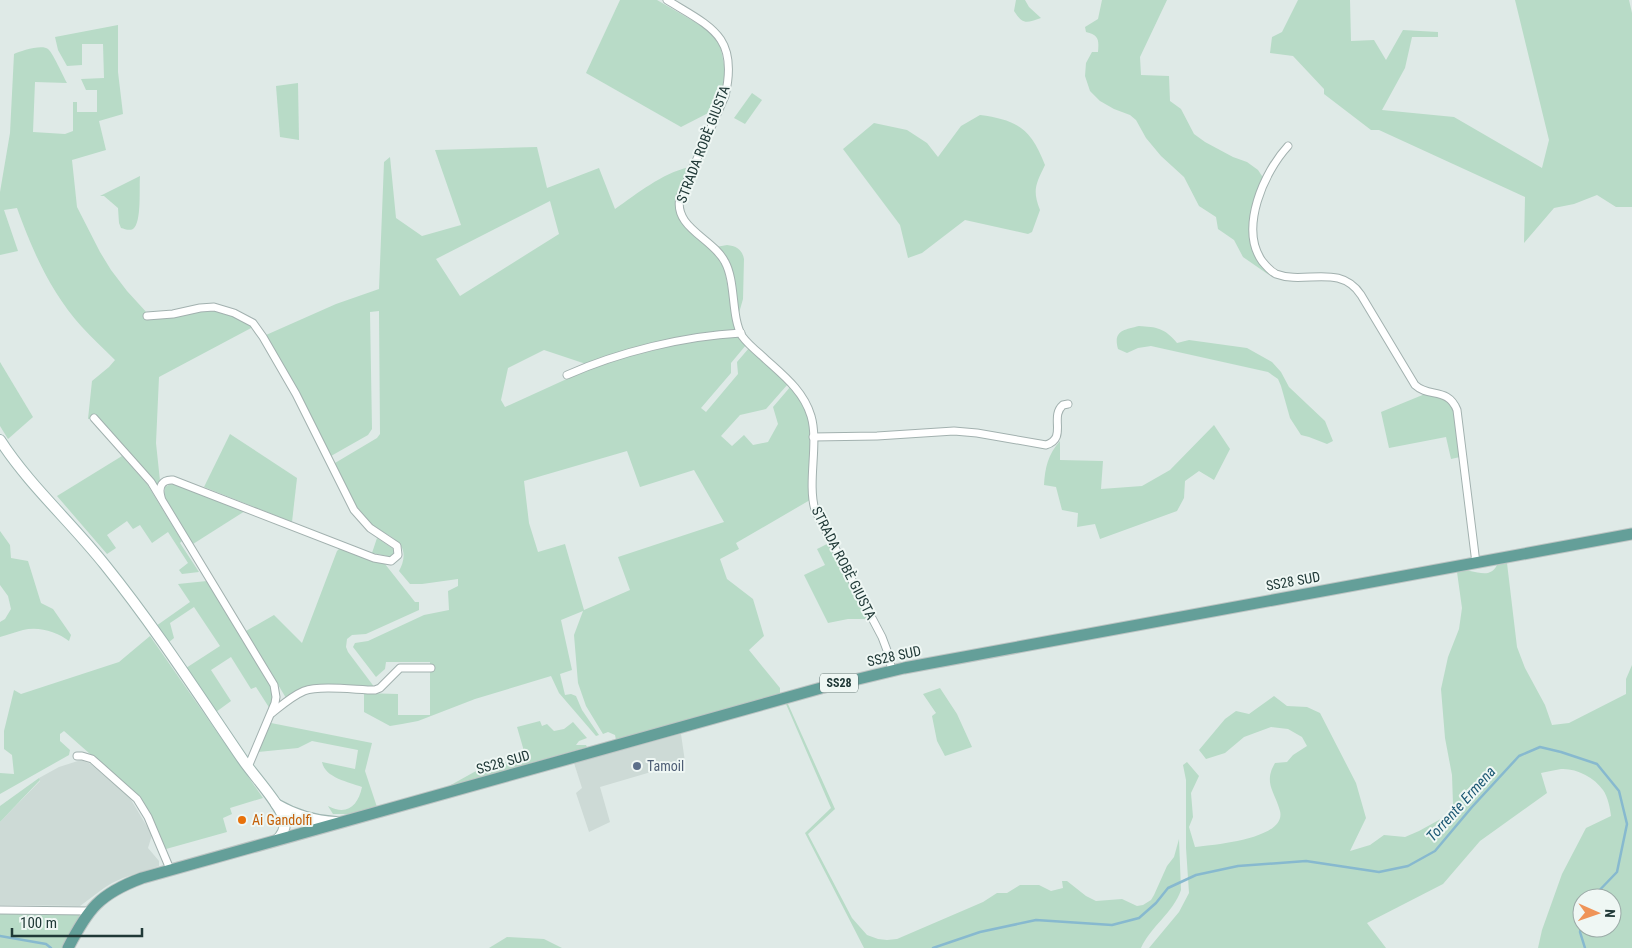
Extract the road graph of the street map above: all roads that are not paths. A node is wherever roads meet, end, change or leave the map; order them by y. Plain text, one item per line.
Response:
1 (667, 0) edge
2 (1288, 146) dead end
3 (147, 316) dead end
4 (741, 333) junction
5 (567, 375) dead end
6 (1068, 404) dead end
7 (94, 418) dead end
8 (813, 437) junction
9 (0, 440) edge
10 (161, 498) junction
11 (1632, 534) edge
12 (1476, 563) junction
13 (431, 668) dead end
14 (892, 671) junction
15 (272, 714) junction
16 (77, 756) dead end
17 (248, 767) junction
18 (276, 803) junction
19 (297, 814) junction
20 (340, 822) junction
21 (285, 823) junction
22 (299, 834) junction
23 (277, 840) junction
24 (170, 869) junction
25 (0, 910) edge
26 (89, 911) junction
27 (68, 948) edge

1 - 4 street, STRADA ROBÈ GIUSTA
2 - 12 street
3 - 10 street
4 - 5 street
4 - 8 street, STRADA ROBÈ GIUSTA
6 - 8 street
7 - 10 street
8 - 14 street, STRADA ROBÈ GIUSTA
9 - 17 main road
10 - 15 street
11 - 12 main road, SS28 SUD / SS28
12 - 14 main road, SS28 SUD / SS28
13 - 15 street
14 - 20 main road, SS28 SUD / SS28
15 - 17 street
16 - 24 street
17 - 18 main road
18 - 19 main road
18 - 21 main road
19 - 20 main road
19 - 22 main road
20 - 22 main road, SS28 SUD / SS28
21 - 22 main road
21 - 23 main road
22 - 23 main road, SS28 SUD / SS28
23 - 24 main road, SS28 SUD / SS28
24 - 26 main road, SS28 SUD / SS28
25 - 26 street
26 - 27 main road, SS28 SUD / SS28

